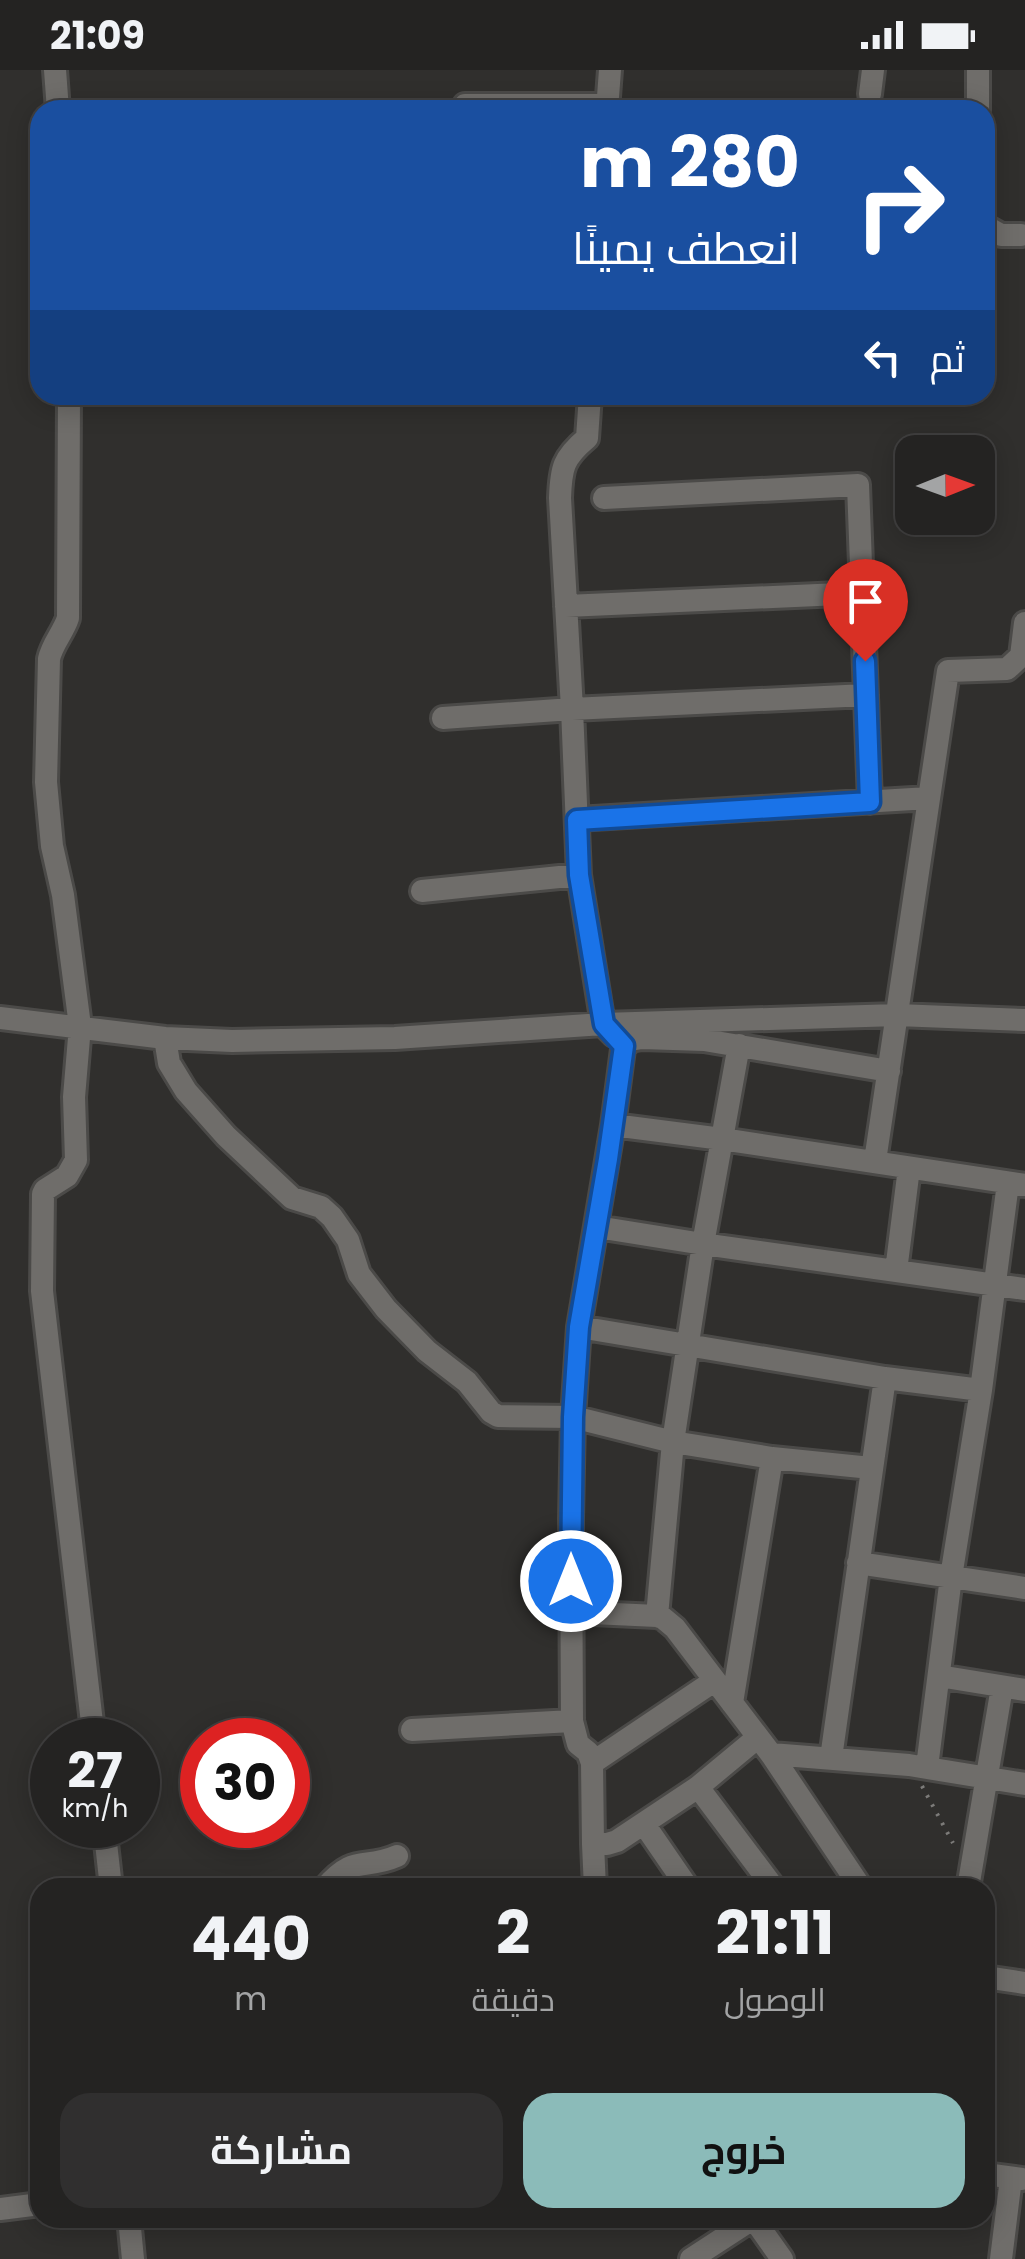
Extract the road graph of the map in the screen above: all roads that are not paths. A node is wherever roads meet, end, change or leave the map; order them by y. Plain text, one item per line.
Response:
1 (56, 70) edge
2 (610, 70) edge
3 (873, 70) edge
4 (978, 70) edge
5 (870, 94) dead end
6 (58, 100) edge
7 (608, 100) edge
8 (978, 100) edge
9 (995, 232) edge
10 (1021, 235) dead end
11 (69, 405) edge
12 (589, 405) edge
13 (604, 498) dead end
14 (862, 592) junction
15 (566, 606) junction
16 (1025, 623) edge
17 (866, 696) junction
18 (572, 709) junction
19 (443, 718) dead end
20 (929, 798) junction
21 (870, 802) junction
22 (577, 820) junction
23 (579, 875) junction
24 (422, 891) dead end
25 (897, 1015) junction
26 (0, 1018) edge
27 (1025, 1020) edge
28 (604, 1024) junction
29 (80, 1026) junction
30 (165, 1038) junction
31 (739, 1045) junction
32 (624, 1046) junction
33 (889, 1071) junction
34 (613, 1125) junction
35 (722, 1139) junction
36 (876, 1162) junction
37 (909, 1168) junction
38 (1016, 1184) edge
39 (597, 1227) junction
40 (703, 1244) junction
41 (896, 1271) junction
42 (994, 1285) junction
43 (1025, 1290) edge
44 (579, 1327) junction
45 (687, 1347) junction
46 (885, 1378) junction
47 (982, 1390) junction
48 (573, 1417) junction
49 (673, 1442) junction
50 (772, 1458) junction
51 (870, 1468) junction
52 (858, 1563) junction
53 (952, 1577) junction
54 (1025, 1588) edge
55 (572, 1612) junction
56 (657, 1616) junction
57 (939, 1676) junction
58 (714, 1681) junction
59 (1014, 1688) edge
60 (732, 1703) junction
61 (91, 1718) edge
62 (572, 1721) junction
63 (412, 1730) dead end
64 (764, 1746) junction
65 (830, 1758) junction
66 (592, 1763) junction
67 (918, 1766) junction
68 (988, 1778) junction
69 (1025, 1784) edge
70 (698, 1788) junction
71 (644, 1824) junction
72 (593, 1844) junction
73 (107, 1848) edge
74 (397, 1856) dead end
75 (110, 1878) edge
76 (333, 1878) edge
77 (595, 1878) edge
78 (681, 1878) edge
79 (766, 1878) edge
80 (854, 1878) edge
81 (970, 1878) edge
82 (995, 1978) edge
83 (1025, 1983) edge
84 (1018, 2179) edge
85 (30, 2205) edge
86 (0, 2209) edge
87 (130, 2228) edge
88 (738, 2228) edge
89 (760, 2228) edge
90 (133, 2259) edge
91 (691, 2259) edge
92 (782, 2259) edge
93 (1001, 2259) edge

1 - 6 street
2 - 7 street
3 - 5 street
4 - 8 street
9 - 10 street
11 - 29 street
12 - 15 street
13 - 14 street
14 - 15 street
14 - 17 street
15 - 18 street
16 - 20 street
17 - 18 street
17 - 21 street
18 - 19 street
18 - 22 street
20 - 21 street
20 - 25 street
21 - 22 street
22 - 23 street
23 - 24 street
23 - 28 street
25 - 27 street
25 - 28 street
25 - 33 street
26 - 29 street
28 - 30 street
28 - 32 street
29 - 30 street
29 - 61 street
30 - 48 street
31 - 32 street
31 - 33 street
31 - 35 street
32 - 34 street
33 - 36 street
34 - 35 street
34 - 39 street
35 - 36 street
35 - 40 street
36 - 37 street
37 - 38 street
37 - 41 street
38 - 42 street
39 - 40 street
39 - 44 street
40 - 41 street
40 - 45 street
41 - 42 street
42 - 43 street
42 - 47 street
44 - 45 street
44 - 48 street
45 - 46 street
45 - 49 street
46 - 47 street
46 - 51 street
47 - 53 street
48 - 49 street
48 - 55 street
49 - 50 street
49 - 56 street
50 - 51 street
50 - 60 street
51 - 52 street
52 - 53 street
52 - 65 street
53 - 54 street
53 - 57 street
55 - 56 street
55 - 62 street
56 - 58 street
57 - 59 street
57 - 67 street
58 - 60 street
58 - 66 street
59 - 68 street
60 - 64 street
62 - 63 street
62 - 66 street
64 - 65 street
64 - 70 street
64 - 80 street
65 - 67 street
66 - 72 street
67 - 68 street
68 - 69 street
68 - 81 street
70 - 71 street
70 - 79 street
71 - 72 street
71 - 78 street
72 - 77 street
73 - 75 street
74 - 76 street
82 - 83 street
84 - 93 street
85 - 86 street
87 - 90 street
88 - 91 street
89 - 92 street

